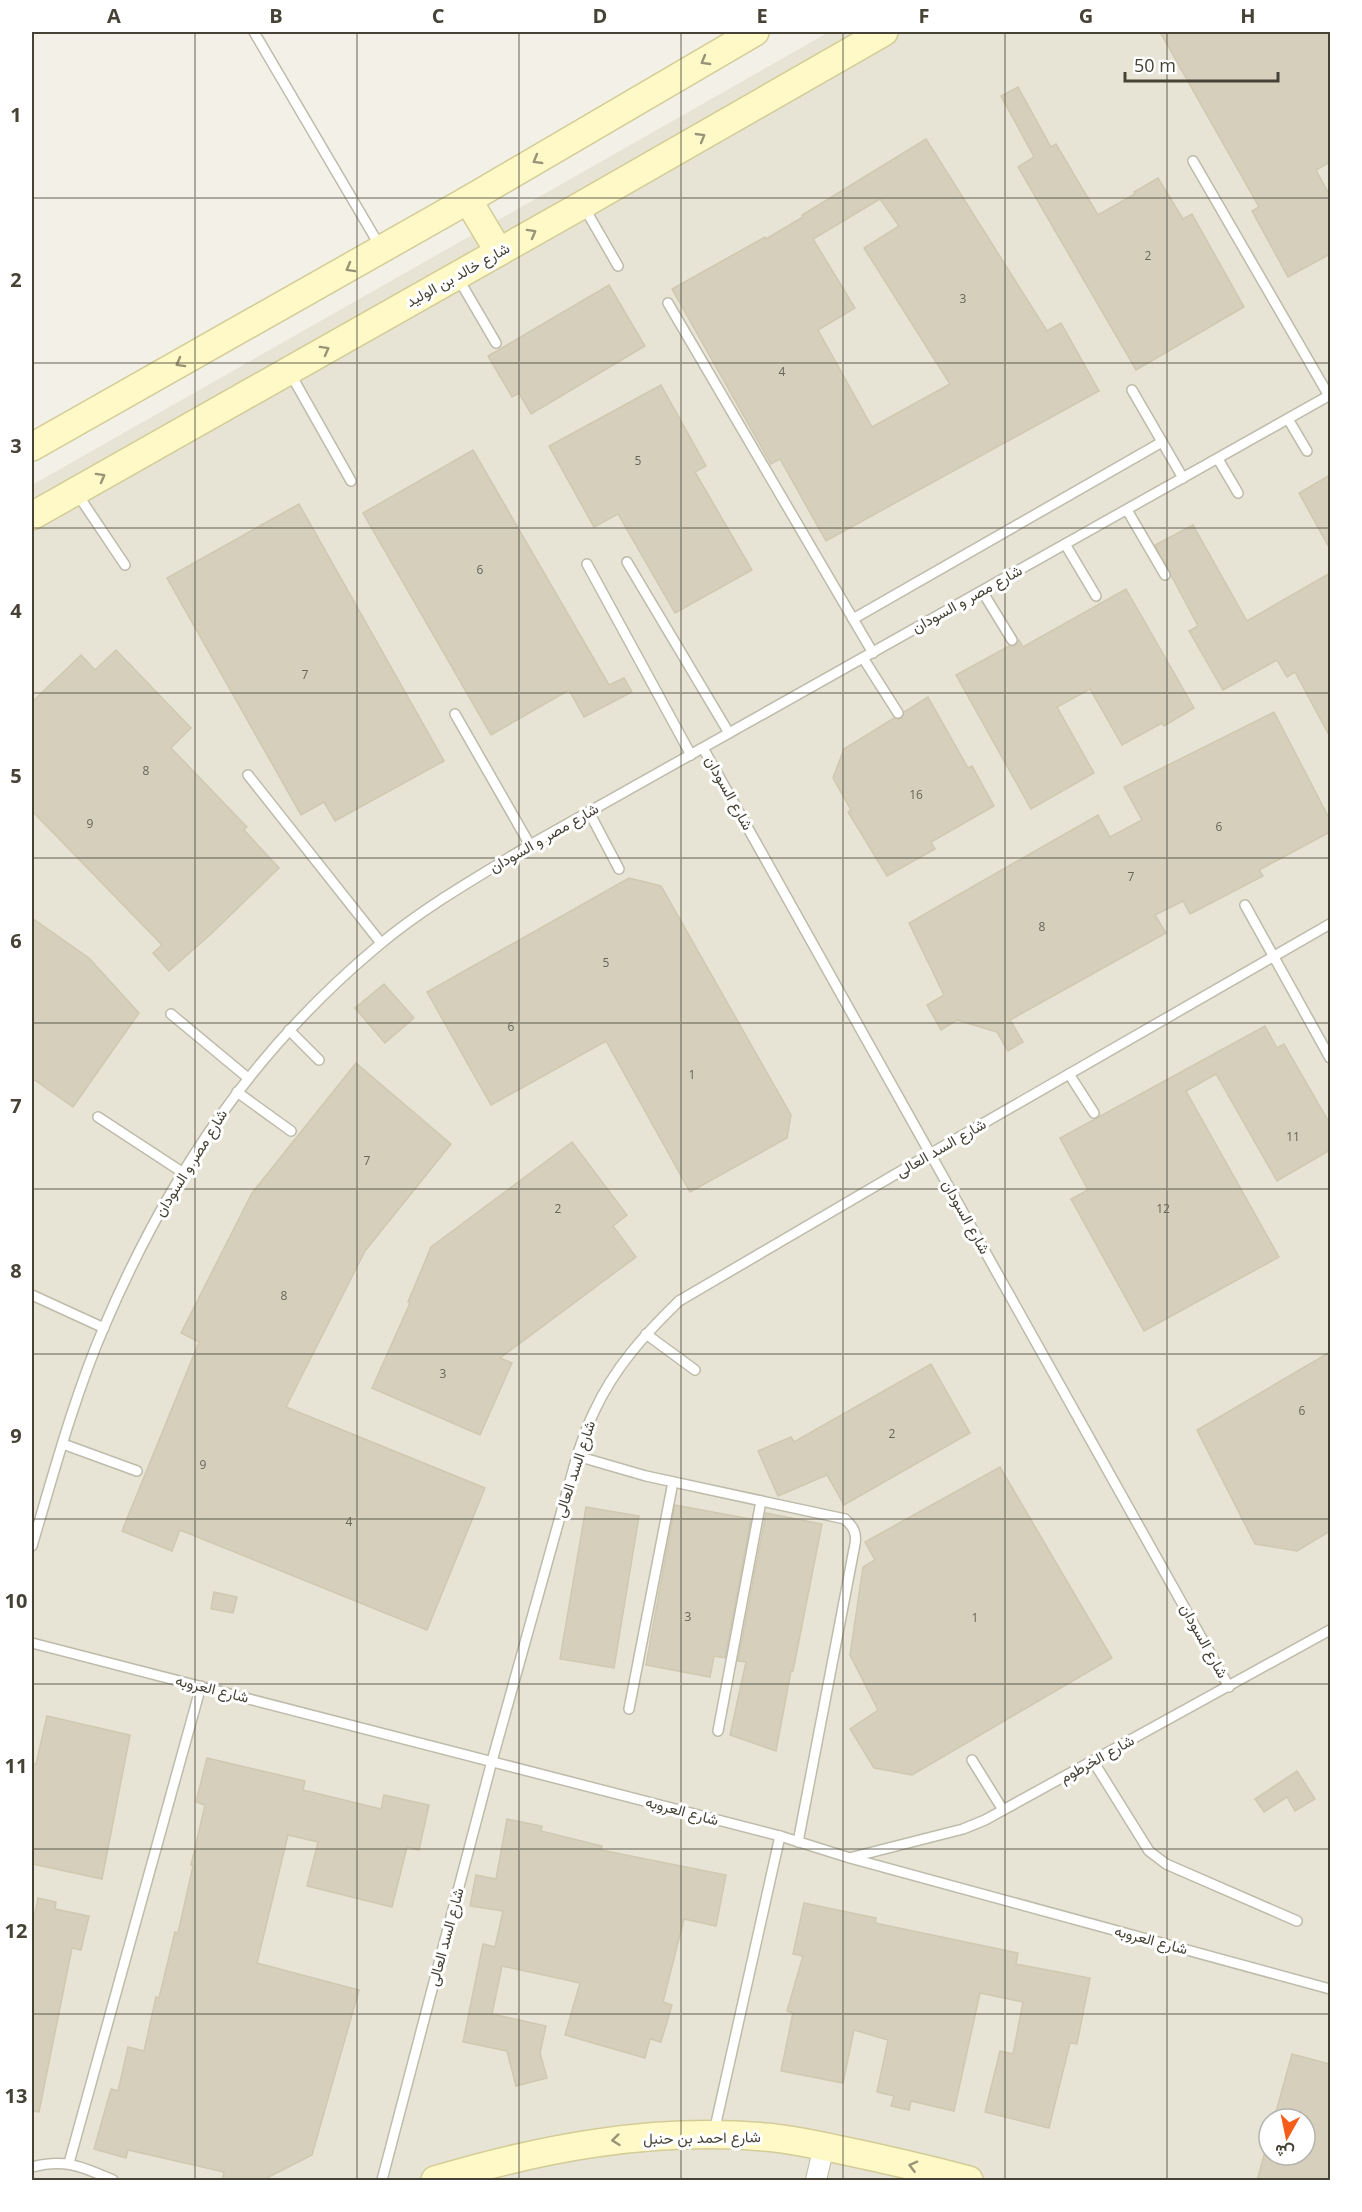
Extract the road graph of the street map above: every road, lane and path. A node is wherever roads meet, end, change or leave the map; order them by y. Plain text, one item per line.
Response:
1 (255, 32) edge
2 (755, 32) edge
3 (884, 32) edge
4 (1194, 161) dead end
5 (468, 200) junction
6 (582, 205) junction
7 (382, 250) junction
8 (500, 252) junction
9 (618, 266) dead end
10 (456, 276) junction
11 (668, 303) dead end
12 (496, 343) dead end
13 (289, 370) junction
14 (1132, 390) dead end
15 (1330, 396) edge
16 (1288, 419) junction
17 (1162, 442) junction
18 (32, 447) edge
19 (1307, 451) dead end
20 (1218, 459) junction
21 (1183, 478) junction
22 (351, 481) dead end
23 (75, 491) junction
24 (1238, 493) dead end
25 (1127, 510) junction
26 (32, 516) edge
27 (1065, 544) junction
28 (627, 562) dead end
29 (586, 564) dead end
30 (125, 565) dead end
31 (1165, 575) dead end
32 (982, 591) junction
33 (1096, 596) dead end
34 (853, 619) junction
35 (1012, 640) dead end
36 (873, 653) junction
37 (863, 658) junction
38 (455, 714) dead end
39 (898, 714) dead end
40 (729, 733) junction
41 (703, 748) junction
42 (691, 755) junction
43 (248, 775) dead end
44 (589, 812) junction
45 (530, 845) junction
46 (619, 868) dead end
47 (1245, 905) dead end
48 (1330, 924) edge
49 (381, 943) junction
50 (1275, 956) junction
51 (171, 1014) dead end
52 (289, 1030) junction
53 (1330, 1058) edge
54 (319, 1060) dead end
55 (1069, 1074) junction
56 (248, 1078) junction
57 (237, 1092) junction
58 (1094, 1113) dead end
59 (98, 1117) dead end
60 (291, 1131) dead end
61 (930, 1154) junction
62 (182, 1172) junction
63 (32, 1296) edge
64 (104, 1328) junction
65 (646, 1334) junction
66 (695, 1370) dead end
67 (63, 1444) junction
68 (577, 1456) junction
69 (137, 1471) dead end
70 (674, 1482) junction
71 (761, 1501) junction
72 (32, 1545) edge
73 (1330, 1630) edge
74 (32, 1643) edge
75 (201, 1686) junction
76 (1229, 1687) junction
77 (630, 1708) dead end
78 (718, 1731) dead end
79 (972, 1760) dead end
80 (492, 1761) junction
81 (1093, 1761) junction
82 (1003, 1810) junction
83 (780, 1836) junction
84 (798, 1842) junction
85 (850, 1858) junction
86 (1297, 1921) dead end
87 (1330, 1989) edge
88 (714, 2134) junction
89 (824, 2146) junction
90 (69, 2163) junction
91 (32, 2167) edge
92 (112, 2181) edge
93 (382, 2181) edge
94 (435, 2181) edge
95 (816, 2181) edge
96 (969, 2181) edge

1 - 7 lane
2 -> 5 main road
6 -> 3 main road, شارع خالد بن الوليد
4 - 15 lane
5 - 7 main road
5 - 8 main road
8 -> 6 main road, شارع خالد بن الوليد
6 - 9 lane
7 -> 18 main road
8 - 10 main road, شارع خالد بن الوليد
10 - 12 lane
13 -> 10 main road, شارع خالد بن الوليد
11 - 34 lane
13 - 22 lane
23 -> 13 main road, شارع خالد بن الوليد
14 - 17 lane
15 - 16 lane, شارع مصر و السودان
16 - 19 lane
16 - 20 lane, شارع مصر و السودان
17 - 21 lane
17 - 34 lane
20 - 21 lane, شارع مصر و السودان
20 - 24 lane
21 - 25 lane, شارع مصر و السودان
23 - 26 main road, شارع خالد بن الوليد
23 - 30 lane
25 - 27 lane, شارع مصر و السودان
25 - 31 lane
27 - 32 lane, شارع مصر و السودان
27 - 33 lane
28 - 40 lane
29 - 42 lane
32 - 35 lane
32 - 36 lane, شارع مصر و السودان
34 - 36 lane
36 - 37 lane, شارع مصر و السودان
37 - 39 lane
37 - 40 lane, شارع مصر و السودان
38 - 45 lane
40 - 41 lane, شارع مصر و السودان
41 - 42 lane, شارع مصر و السودان
41 - 61 lane, شارع السودان
42 - 44 lane, شارع مصر و السودان
43 - 49 lane
44 - 45 lane, شارع مصر و السودان
44 - 46 lane
45 - 49 lane, شارع مصر و السودان
47 - 50 lane
48 - 50 lane, شارع السد العالى
49 - 52 lane, شارع مصر و السودان
50 - 53 lane
50 - 55 lane, شارع السد العالى
51 - 56 lane
52 - 54 lane
52 - 56 lane, شارع مصر و السودان
55 - 58 lane
55 - 61 lane, شارع السد العالى
56 - 57 lane, شارع مصر و السودان
57 - 60 lane
57 - 62 lane, شارع مصر و السودان
59 - 62 lane
61 - 65 lane, شارع السد العالى
61 - 76 lane, شارع السودان
62 - 64 lane, شارع مصر و السودان
63 - 64 lane
64 - 67 lane, شارع مصر و السودان
65 - 66 lane
65 - 68 lane, شارع السد العالى
67 - 69 lane
67 - 72 lane, شارع مصر و السودان
68 - 70 lane
68 - 80 lane, شارع السد العالى
70 - 71 lane
70 - 77 lane
71 - 78 lane
71 - 84 lane
73 - 76 lane, شارع الخرطوم
74 - 75 lane, شارع العروبه
75 - 80 lane, شارع العروبه
75 - 90 lane
76 - 81 lane, شارع الخرطوم
79 - 82 lane
80 - 83 lane, شارع العروبه
80 - 93 lane, شارع السد العالى
81 - 82 lane, شارع الخرطوم
81 - 86 lane
82 - 85 lane, شارع الخرطوم
83 - 84 lane, شارع العروبه
83 - 88 lane
84 - 85 lane, شارع العروبه
85 - 87 lane, شارع العروبه
88 - 89 main road, شارع احمد بن حنبل
88 -> 94 main road, شارع احمد بن حنبل
89 - 95 street
96 -> 89 main road, شارع احمد بن حنبل
90 - 91 lane
90 - 92 lane

